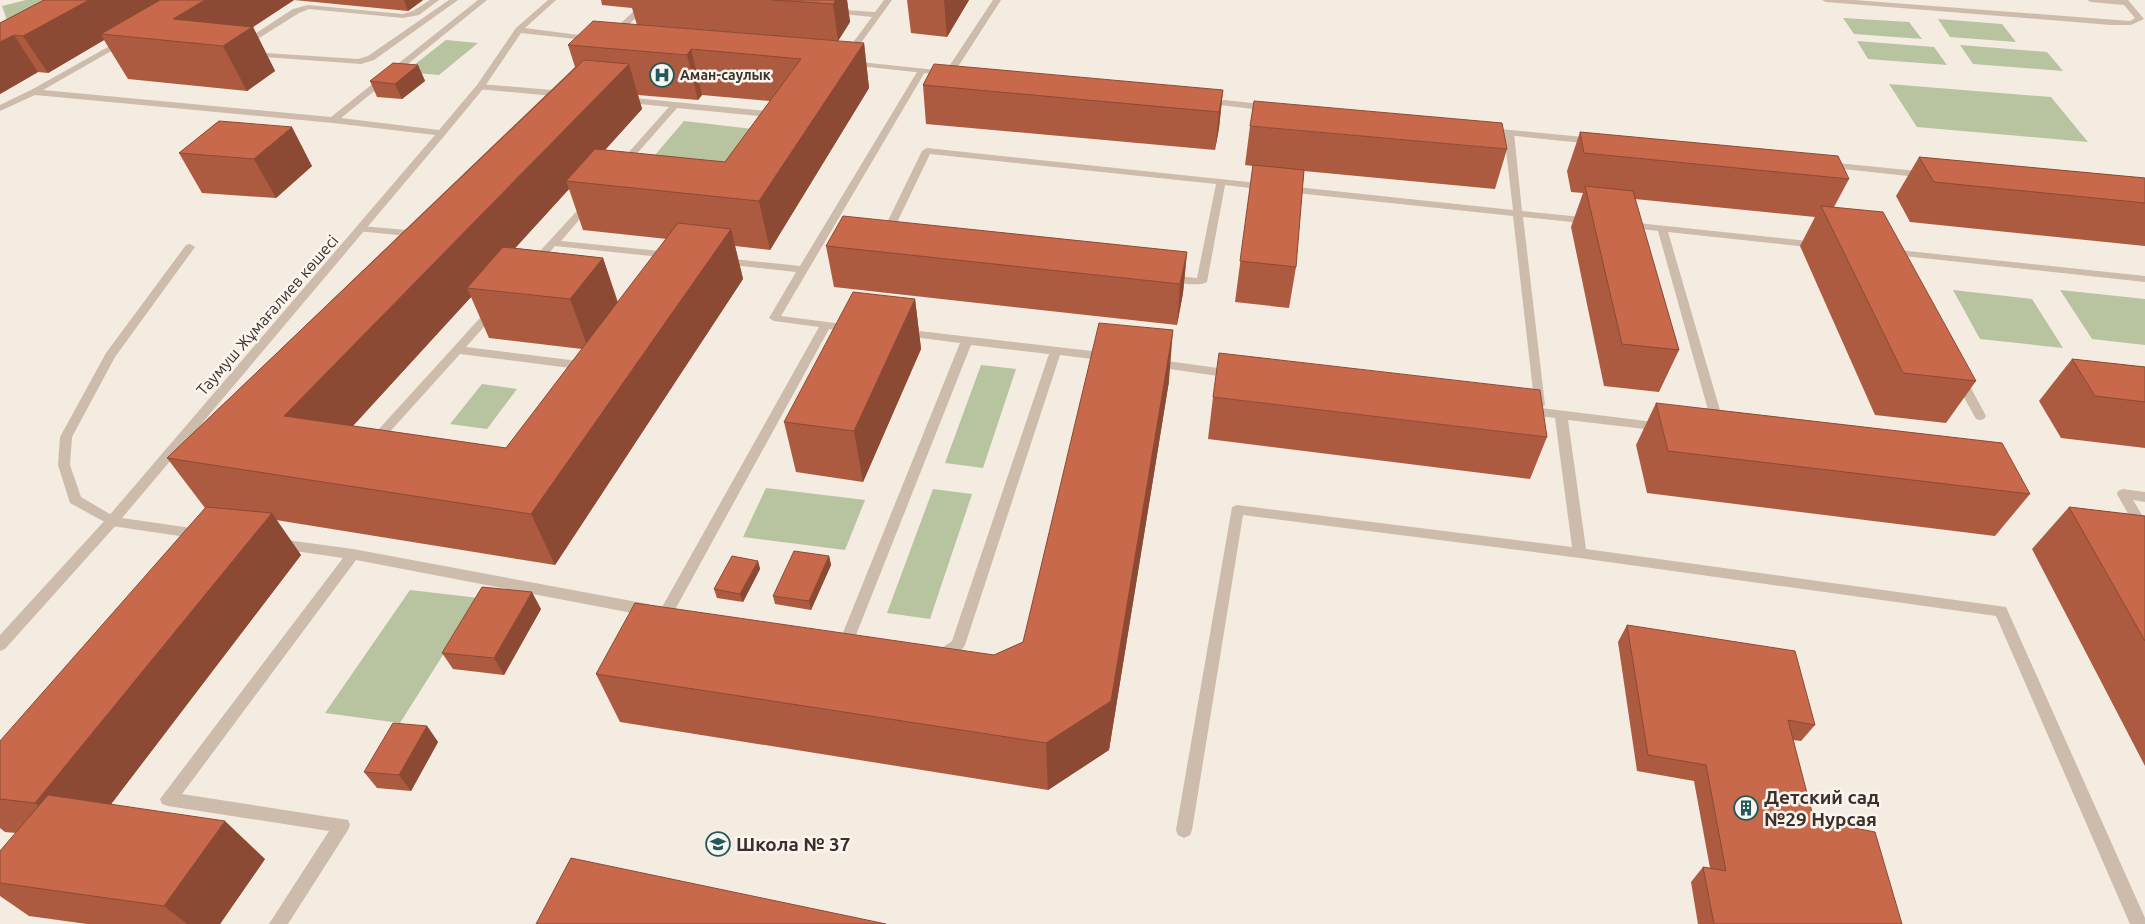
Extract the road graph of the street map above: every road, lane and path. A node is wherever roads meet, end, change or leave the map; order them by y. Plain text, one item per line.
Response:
1 (435, 0) edge
2 (454, 0) edge
3 (483, 0) edge
4 (552, 0) edge
5 (650, 0) edge
6 (888, 0) edge
7 (997, 0) edge
8 (1826, 0) edge
9 (1920, 0) edge
10 (2090, 0) edge
11 (2125, 1) edge
12 (1926, 8) junction
13 (828, 10) dead end
14 (877, 15) junction
15 (519, 30) junction
16 (134, 34) edge
17 (607, 40) junction
18 (617, 41) edge
19 (921, 72) junction
20 (949, 74) junction
21 (959, 75) edge
22 (480, 87) junction
23 (34, 92) junction
24 (572, 95) edge
25 (610, 99) edge
26 (1195, 100) edge
27 (676, 104) junction
28 (0, 108) edge
29 (1283, 109) edge
30 (333, 120) junction
31 (781, 123) edge
32 (1479, 130) edge
33 (442, 133) junction
34 (1509, 133) junction
35 (1598, 142) edge
36 (1817, 164) edge
37 (614, 175) edge
38 (1936, 176) edge
39 (1221, 182) junction
40 (596, 196) edge
41 (1517, 212) junction
42 (1662, 229) junction
43 (361, 230) junction
44 (432, 236) edge
45 (553, 243) junction
46 (891, 244) edge
47 (1825, 246) edge
48 (190, 247) dead end
49 (1891, 255) edge
50 (682, 256) edge
51 (712, 260) edge
52 (802, 269) junction
53 (528, 271) edge
54 (1154, 276) edge
55 (2145, 279) edge
56 (502, 300) edge
57 (826, 325) junction
58 (864, 329) edge
59 (892, 332) edge
60 (967, 340) junction
61 (457, 350) junction
62 (1056, 350) junction
63 (1124, 360) edge
64 (1144, 362) edge
65 (1952, 365) edge
66 (1242, 375) edge
67 (585, 382) edge
68 (1512, 410) edge
69 (1540, 413) junction
70 (1562, 416) junction
71 (1980, 416) dead end
72 (1673, 428) edge
73 (1711, 432) edge
74 (376, 453) edge
75 (2145, 497) edge
76 (112, 521) junction
77 (2145, 531) edge
78 (215, 536) edge
79 (264, 542) edge
80 (1580, 553) junction
81 (353, 554) junction
82 (666, 613) junction
83 (685, 617) edge
84 (0, 645) edge
85 (845, 645) edge
86 (920, 655) edge
87 (1184, 830) dead end
88 (278, 924) edge
89 (2139, 924) edge

1 - 2 street
3 - 30 street
4 - 15 street, Таумуш Жұмағалиев көшесі
5 - 17 street
6 - 14 street
7 - 20 street
8 - 12 street
9 - 12 street
10 - 11 street
11 - 12 street
13 - 14 street
14 - 19 street
15 - 17 street
15 - 22 street, Таумуш Жұмағалиев көшесі
16 - 23 street
17 - 18 street
19 - 20 street
19 - 52 street
20 - 21 street
22 - 24 street
22 - 33 street, Таумуш Жұмағалиев көшесі
23 - 28 street
23 - 30 street
25 - 27 street
26 - 29 street
27 - 31 street
27 - 37 street
30 - 33 street
32 - 34 street
33 - 43 street, Таумуш Жұмағалиев көшесі
34 - 35 street
34 - 41 street
36 - 38 street
39 - 41 street
39 - 46 street
39 - 54 street
40 - 45 street
41 - 42 street
41 - 69 street
42 - 47 street
42 - 73 street
43 - 44 street
43 - 76 street, Таумуш Жұмағалиев көшесі
45 - 50 street
45 - 53 street
48 - 76 street
49 - 55 street
51 - 52 street
52 - 57 street
56 - 61 street
57 - 58 street
57 - 82 street
59 - 60 street
60 - 62 street
60 - 85 street
61 - 67 street
61 - 74 street
62 - 63 street
62 - 86 street
64 - 66 street
65 - 71 street
68 - 69 street
69 - 70 street
70 - 72 street
70 - 80 street
75 - 77 street
76 - 78 street
76 - 84 street, Таумуш Жұмағалиев көшесі
79 - 81 street
80 - 87 street
80 - 89 street
81 - 82 street
81 - 88 street
82 - 83 street

